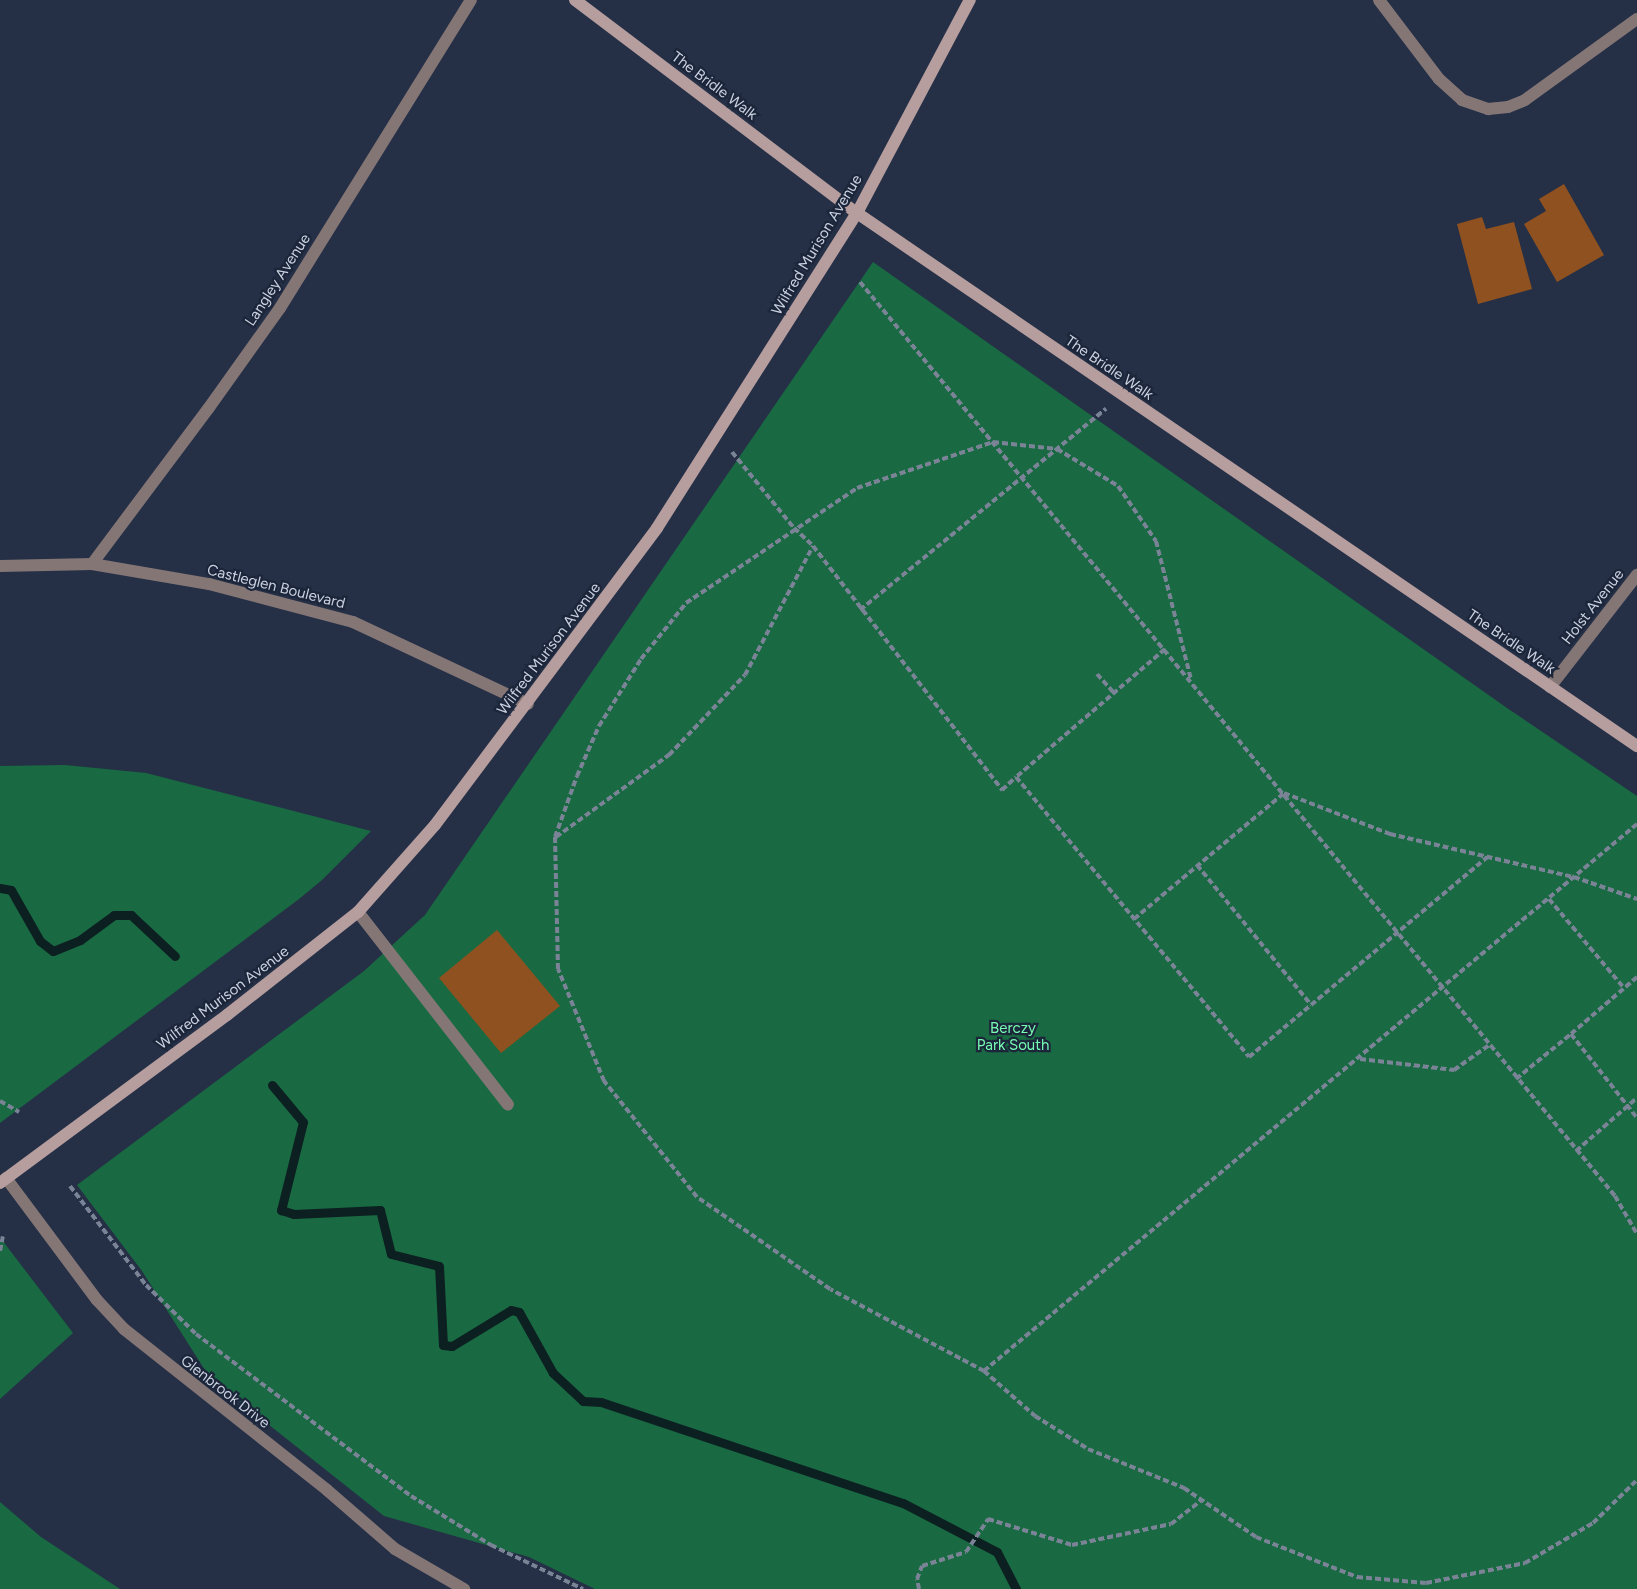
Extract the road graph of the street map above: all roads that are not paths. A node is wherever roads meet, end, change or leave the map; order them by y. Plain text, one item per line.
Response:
1 (471, 0) edge
2 (575, 0) edge
3 (970, 0) edge
4 (1379, 0) edge
5 (1637, 19) edge
6 (857, 213) junction
7 (92, 564) junction
8 (0, 566) edge
9 (1637, 575) edge
10 (1550, 687) junction
11 (528, 704) junction
12 (1637, 746) edge
13 (358, 912) junction
14 (508, 1105) dead end
15 (3, 1180) edge
16 (464, 1589) edge

1 - 7 street, Langley Avenue
2 - 6 street, The Bridle Walk
3 - 6 street, Wilfred Murison Avenue
4 - 5 street
6 - 10 street, The Bridle Walk
6 - 11 street, Wilfred Murison Avenue
7 - 8 street, Castleglen Boulevard
7 - 11 street, Castleglen Boulevard
9 - 10 street, Holst Avenue
10 - 12 street, The Bridle Walk
11 - 13 street, Wilfred Murison Avenue
13 - 14 street
13 - 15 street, Wilfred Murison Avenue
15 - 16 street, Glenbrook Drive

